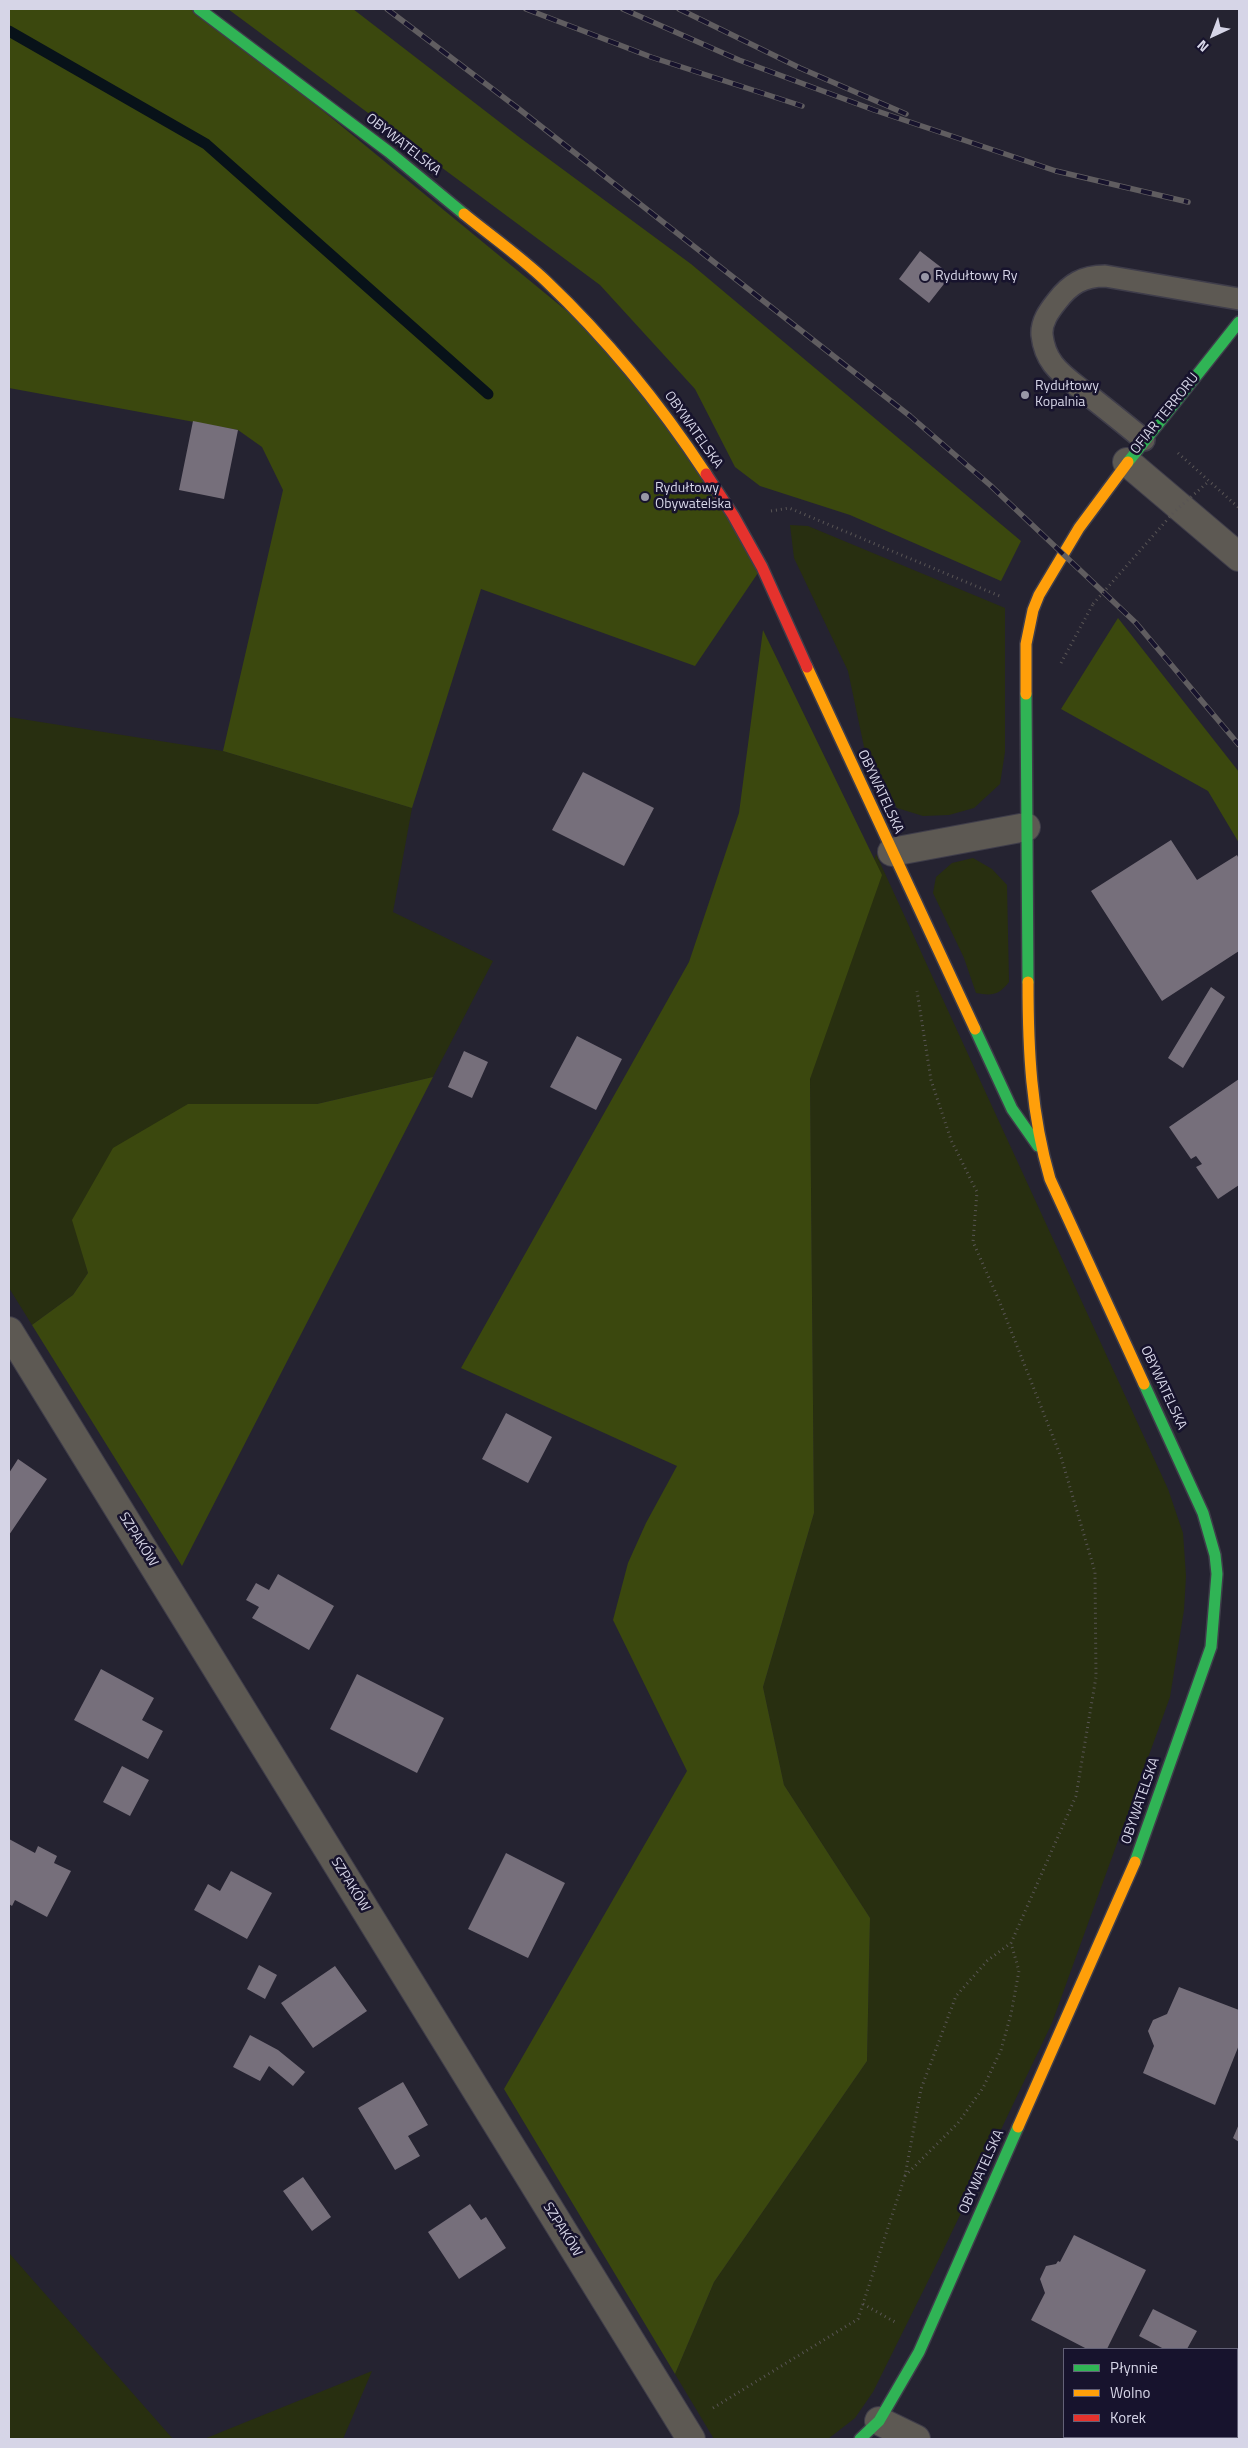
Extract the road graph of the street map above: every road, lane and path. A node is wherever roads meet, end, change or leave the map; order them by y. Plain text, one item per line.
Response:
1 (199, 9) edge
2 (1239, 299) edge
3 (1239, 322) edge
4 (1144, 440) junction
5 (1176, 451) dead end
6 (1127, 462) junction
7 (1208, 482) junction
8 (1239, 508) edge
9 (733, 516) junction
10 (1239, 557) edge
11 (1033, 610) junction
12 (1059, 667) dead end
13 (1026, 827) junction
14 (892, 852) junction
15 (916, 988) dead end
16 (1041, 1151) junction
17 (9, 1331) edge
18 (1011, 1943) junction
19 (905, 2176) junction
20 (687, 2433) edge
21 (874, 2433) edge
22 (916, 2439) edge

1 - 9 street, OBYWATELSKA
2 - 4 lane
3 - 4 street, OFIAR TERRORU
4 - 6 street, OFIAR TERRORU
5 - 7 path
6 - 10 street, OFIAR TERRORU
6 - 11 street, OBYWATELSKA
7 - 8 path
7 - 12 path, bridge
9 - 11 path
9 - 14 street, OBYWATELSKA
11 - 13 street, OBYWATELSKA
13 - 14 street
13 - 16 street, OBYWATELSKA
14 - 16 street, OBYWATELSKA
15 - 18 path
16 - 21 street, OBYWATELSKA
17 - 20 street, SZPAKÓW
18 - 19 path
18 - 19 path
19 - 20 path
21 - 22 street

